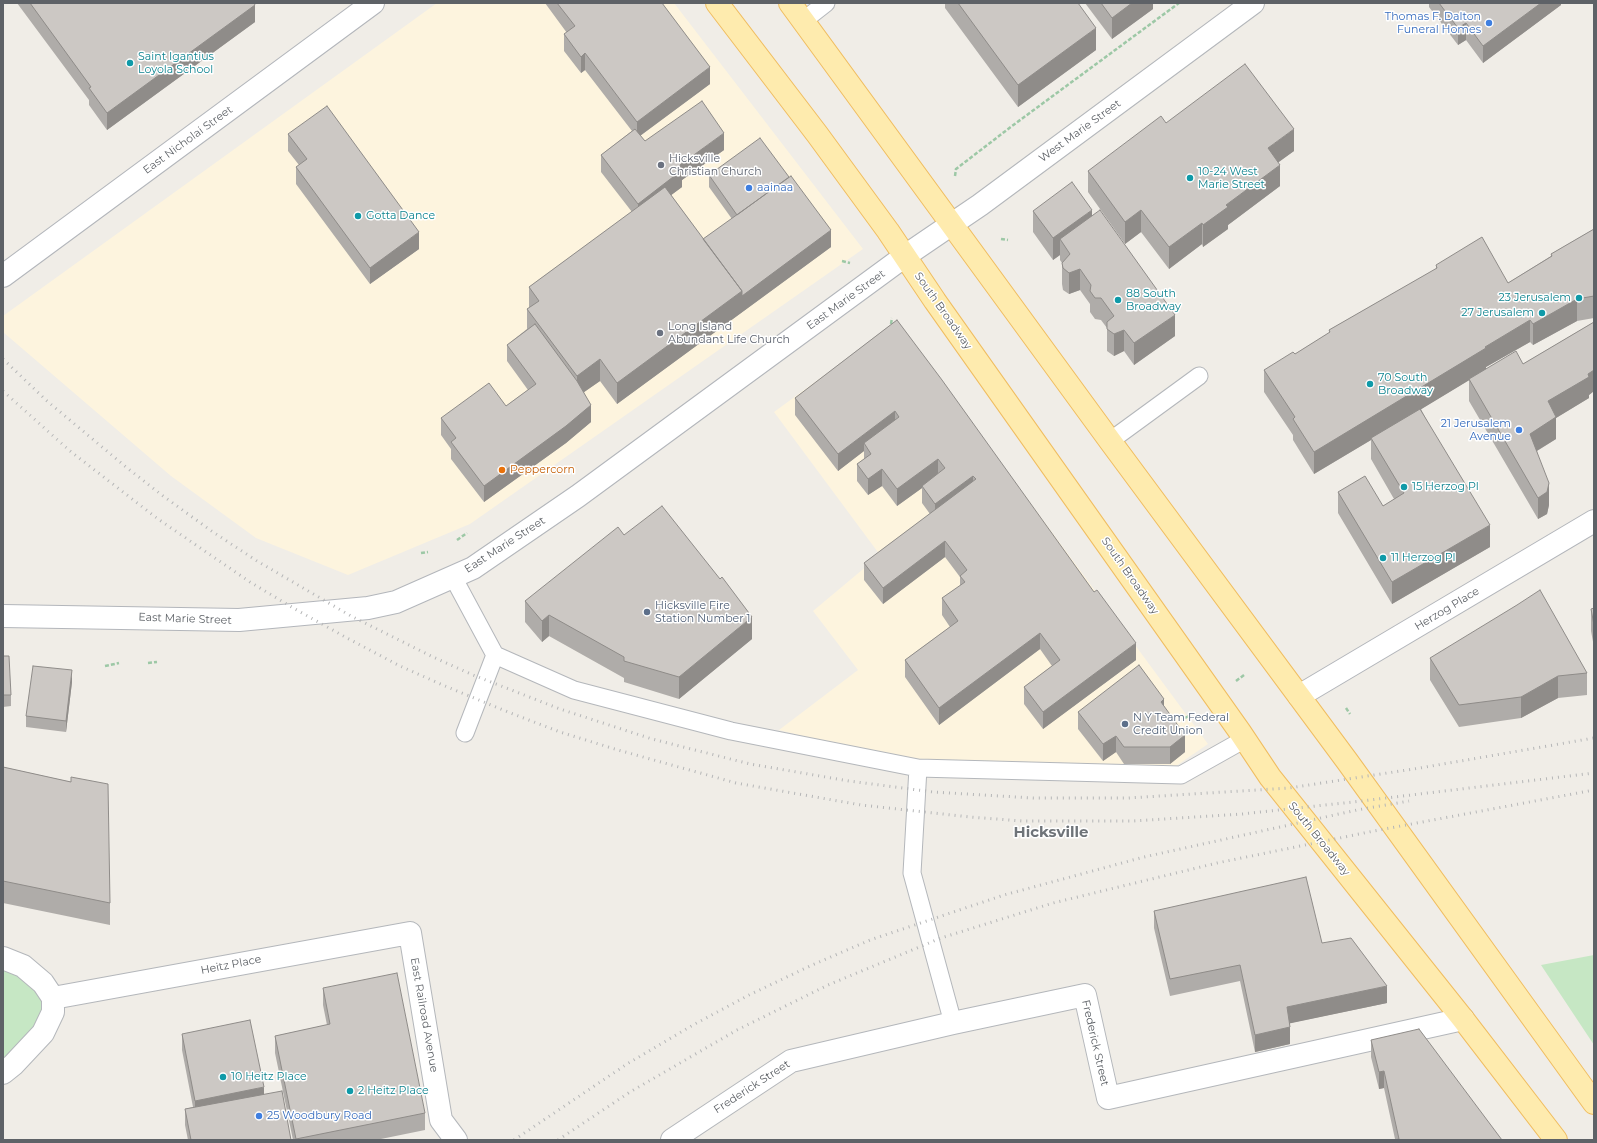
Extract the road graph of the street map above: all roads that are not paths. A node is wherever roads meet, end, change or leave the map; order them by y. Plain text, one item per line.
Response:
1 (373, 3) edge
2 (717, 3) edge
3 (790, 3) edge
4 (826, 3) edge
5 (1253, 3) edge
6 (803, 21) junction
7 (952, 224) junction
8 (905, 256) junction
9 (3, 276) edge
10 (1199, 376) dead end
11 (1110, 441) junction
12 (1594, 521) edge
13 (453, 577) junction
14 (3, 616) edge
15 (495, 655) junction
16 (1299, 696) junction
17 (465, 733) dead end
18 (1245, 739) junction
19 (918, 768) junction
20 (410, 932) joint
21 (3, 958) edge
22 (53, 998) junction
23 (1463, 1019) junction
24 (953, 1023) junction
25 (3, 1073) edge
26 (1594, 1103) edge
27 (456, 1140) edge
28 (672, 1140) edge
29 (1556, 1140) edge

1 - 9 street, East Nicholai Street
2 - 8 main road, South Broadway
3 - 6 main road
4 - 6 lane
5 - 7 street, West Marie Street
6 - 7 main road
7 - 8 street, West Marie Street
7 - 11 main road
8 - 13 street, East Marie Street
8 - 18 main road, South Broadway
10 - 11 lane
11 - 16 main road
12 - 16 street, Herzog Place
13 - 14 street, East Marie Street
13 - 15 lane
15 - 17 lane
15 - 19 lane
16 - 26 main road
18 - 19 lane
18 - 23 main road, South Broadway
19 - 24 lane
20 - 22 street, Heitz Place
20 - 27 street, East Railroad Avenue
21 - 22 street
22 - 25 street
23 - 24 street, Frederick Street
23 - 29 main road, South Broadway
24 - 28 street, Frederick Street

